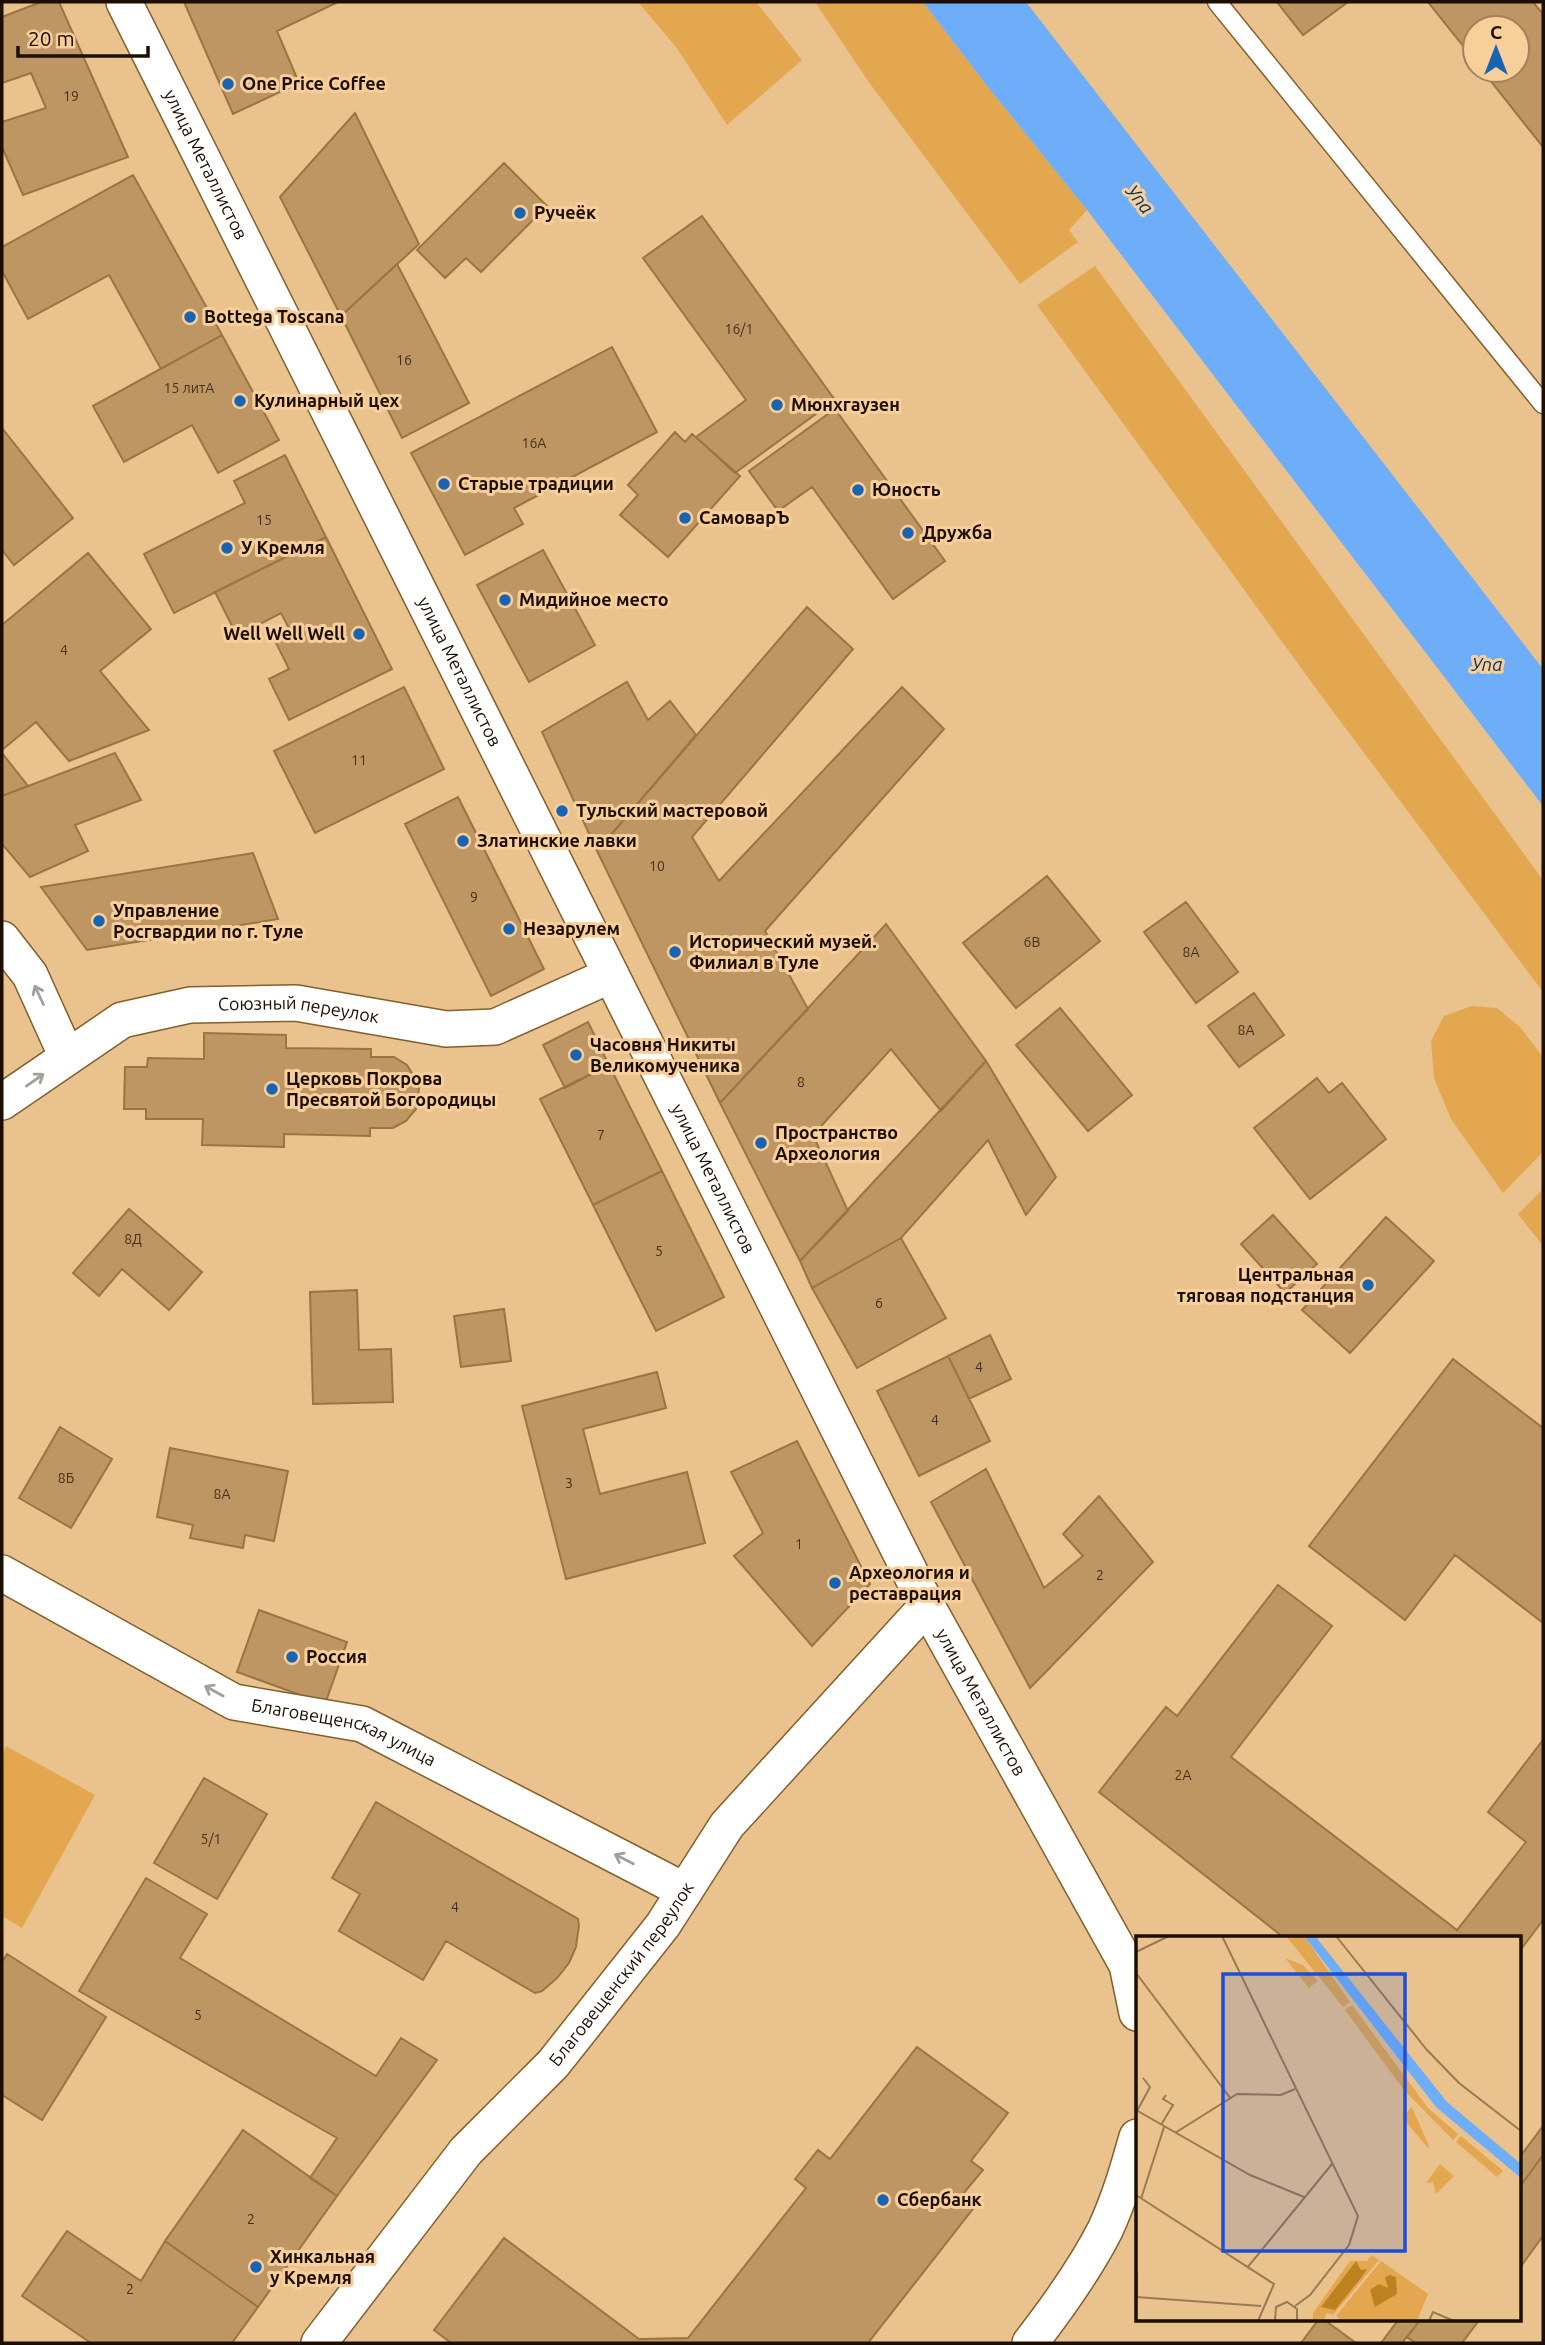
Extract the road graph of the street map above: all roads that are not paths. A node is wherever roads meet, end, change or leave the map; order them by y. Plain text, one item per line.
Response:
1 (124, 2) edge
2 (1217, 2) edge
3 (1543, 404) edge
4 (2, 939) edge
5 (611, 975) junction
6 (67, 1057) junction
7 (2, 1102) edge
8 (2, 1573) edge
9 (927, 1606) junction
10 (685, 1891) junction
11 (1136, 2008) edge
12 (1136, 2141) edge
13 (319, 2343) edge
14 (1030, 2343) edge

1 - 5 street, улица Металлистов
2 - 3 lane
6 -> 4 street
5 - 6 street, Союзный переулок
5 - 9 street, улица Металлистов
7 -> 6 street, Союзный переулок
10 -> 8 street, Благовещенская улица
9 - 10 street, Благовещенский переулок
9 - 11 street, улица Металлистов
10 - 13 street, Благовещенский переулок
12 - 14 street

